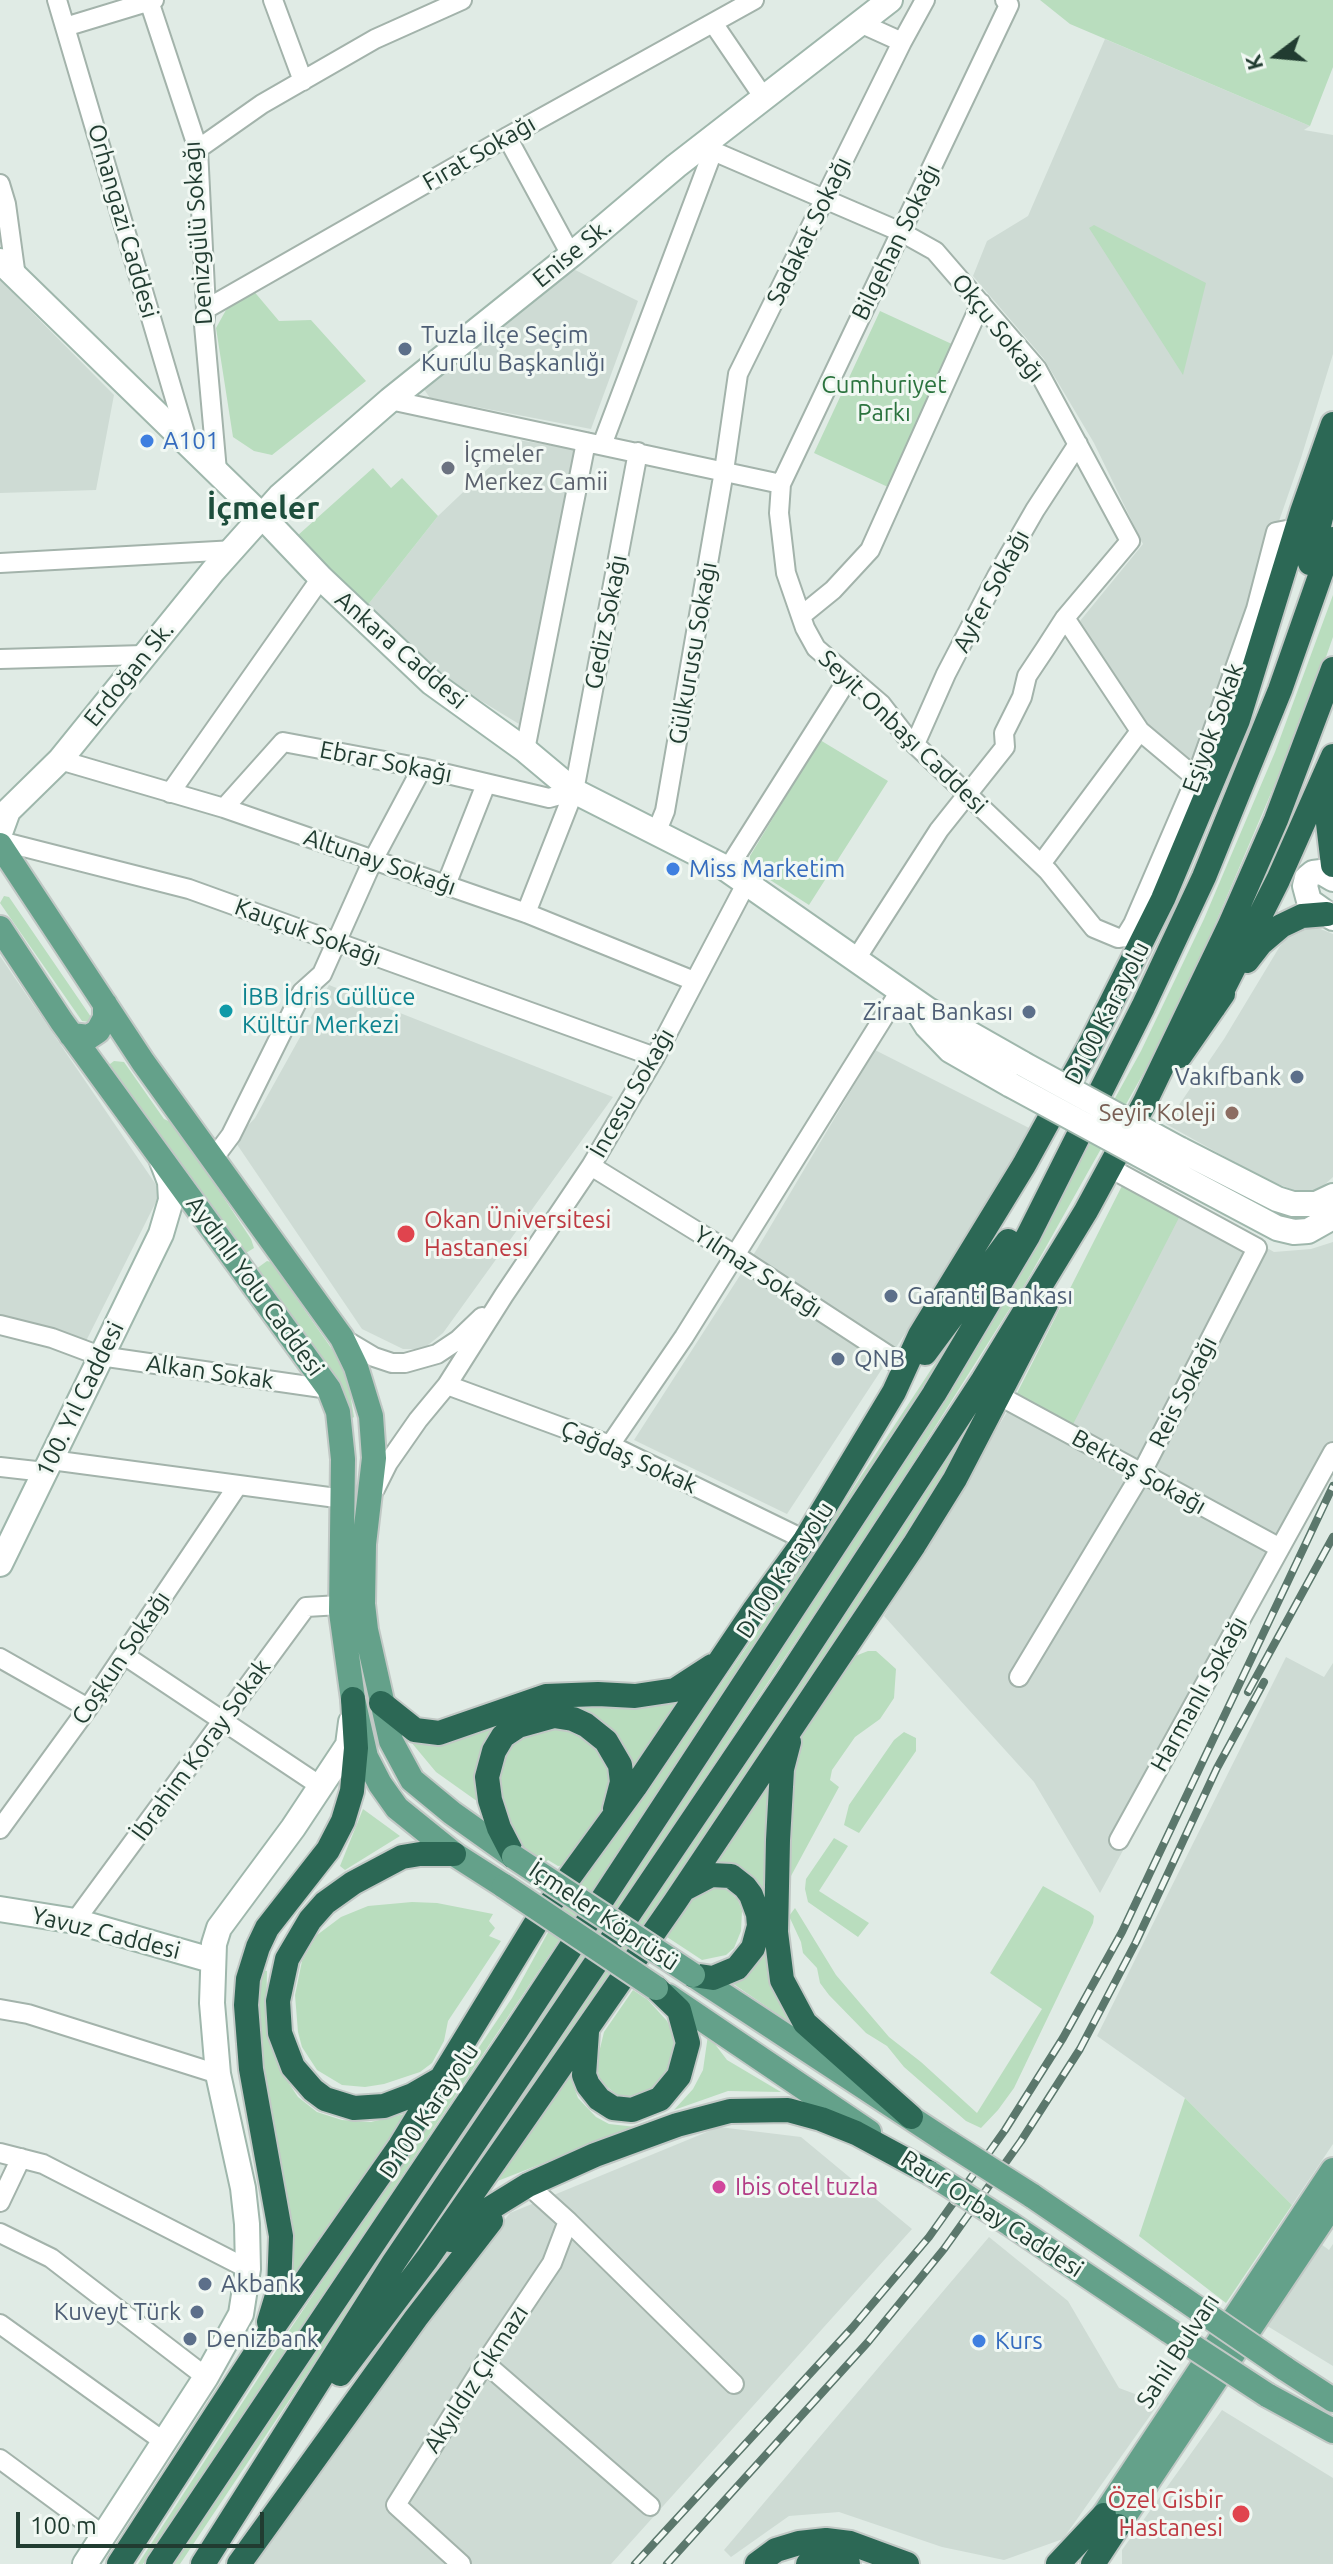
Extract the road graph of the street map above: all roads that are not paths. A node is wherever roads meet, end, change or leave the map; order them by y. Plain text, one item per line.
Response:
1 (57, 0) edge
2 (273, 0) edge
3 (462, 0) edge
4 (754, 0) edge
5 (890, 0) edge
6 (925, 0) edge
7 (1005, 0) edge
8 (152, 1) edge
9 (713, 23) junction
10 (860, 23) junction
11 (65, 27) junction
12 (902, 42) junction
13 (303, 81) junction
14 (764, 98) junction
15 (507, 137) junction
16 (710, 147) junction
17 (198, 149) junction
18 (0, 184) edge
19 (825, 198) junction
20 (901, 232) junction
21 (571, 255) junction
22 (8, 269) edge
23 (981, 303) junction
24 (206, 309) junction
25 (390, 400) junction
26 (1333, 424) edge
27 (188, 443) junction
28 (594, 444) junction
29 (1078, 444) junction
30 (638, 452) junction
31 (1333, 468) edge
32 (217, 471) junction
33 (724, 471) junction
34 (781, 484) junction
35 (263, 517) junction
36 (1297, 528) junction
37 (1333, 539) edge
38 (235, 550) junction
39 (0, 563) edge
40 (321, 578) junction
41 (801, 616) junction
42 (1065, 618) junction
43 (144, 655) junction
44 (0, 659) edge
45 (1333, 669) edge
46 (849, 677) junction
47 (1280, 690) junction
48 (1140, 731) junction
49 (915, 744) junction
50 (525, 750) junction
51 (1333, 756) edge
52 (60, 760) junction
53 (422, 768) junction
54 (1196, 778) junction
55 (1333, 779) edge
56 (486, 784) junction
57 (574, 791) junction
58 (170, 793) junction
59 (967, 793) junction
60 (224, 808) junction
61 (0, 833) edge
62 (656, 833) junction
63 (0, 843) edge
64 (373, 860) junction
65 (1041, 864) junction
66 (1333, 865) edge
67 (737, 876) junction
68 (1333, 879) edge
69 (446, 885) junction
70 (526, 913) junction
71 (1330, 916) edge
72 (0, 928) edge
73 (1125, 937) joint
74 (337, 943) junction
75 (856, 959) junction
76 (694, 981) junction
77 (900, 991) junction
78 (105, 1004) junction
79 (1214, 1007) junction
80 (886, 1014) junction
81 (927, 1026) junction
82 (71, 1035) junction
83 (655, 1057) junction
84 (143, 1062) junction
85 (106, 1082) junction
86 (1145, 1102) junction
87 (1085, 1117) junction
88 (161, 1159) junction
89 (213, 1159) junction
90 (1174, 1160) junction
91 (591, 1166) junction
92 (1110, 1168) junction
93 (1333, 1196) edge
94 (1086, 1211) junction
95 (1333, 1217) edge
96 (260, 1226) junction
97 (212, 1228) junction
98 (161, 1234) junction
99 (232, 1254) junction
100 (735, 1255) junction
101 (504, 1295) junction
102 (0, 1326) edge
103 (342, 1338) junction
104 (100, 1356) junction
105 (447, 1385) junction
106 (329, 1389) junction
107 (894, 1392) junction
108 (998, 1395) junction
109 (610, 1445) junction
110 (1333, 1452) edge
111 (48, 1466) junction
112 (0, 1467) edge
113 (1141, 1474) junction
114 (238, 1485) junction
115 (344, 1499) junction
116 (367, 1507) junction
117 (805, 1540) junction
118 (1280, 1548) junction
119 (0, 1564) edge
120 (340, 1605) junction
121 (124, 1655) junction
122 (0, 1658) edge
123 (721, 1661) junction
124 (1019, 1677) dead end
125 (353, 1699) junction
126 (381, 1703) junction
127 (88, 1708) junction
128 (223, 1720) junction
129 (795, 1724) junction
130 (322, 1787) junction
131 (613, 1817) junction
132 (0, 1829) edge
133 (1119, 1840) dead end
134 (454, 1854) junction
135 (514, 1857) junction
136 (675, 1902) junction
137 (0, 1909) edge
138 (75, 1921) junction
139 (211, 1960) junction
140 (693, 1975) junction
141 (656, 1988) junction
142 (0, 2009) edge
143 (589, 2024) junction
144 (218, 2074) junction
145 (444, 2077) junction
146 (911, 2117) junction
147 (0, 2153) edge
148 (21, 2158) junction
149 (1333, 2170) edge
150 (930, 2173) junction
151 (528, 2185) junction
152 (0, 2202) edge
153 (1333, 2204) edge
154 (568, 2221) junction
155 (0, 2233) edge
156 (427, 2259) junction
157 (248, 2269) junction
158 (0, 2324) edge
159 (263, 2342) junction
160 (485, 2363) junction
161 (206, 2377) junction
162 (734, 2384) dead end
163 (1333, 2400) edge
164 (1333, 2431) edge
165 (163, 2441) junction
166 (0, 2459) edge
167 (650, 2506) dead end
168 (1111, 2520) junction
169 (227, 2527) junction
170 (103, 2535) junction
171 (122, 2557) edge
172 (85, 2564) edge
173 (158, 2564) edge
174 (203, 2564) edge
175 (239, 2564) edge
176 (461, 2564) edge
177 (757, 2564) edge
178 (808, 2564) edge
179 (848, 2564) edge
180 (907, 2564) edge
181 (1058, 2564) edge
182 (1071, 2564) edge
183 (1093, 2564) edge
184 (1102, 2564) edge

1 - 11 street, Orhangazi Caddesi
2 - 13 street
3 - 13 street
4 - 9 street, Fırat Sokağı
5 - 10 street, Enise Sk.
6 - 12 street, Sadakat Sokağı
7 - 20 street, Bilgehan Sokağı
8 - 11 street
8 - 17 street, Denizgülü Sokağı
9 - 14 street
9 - 15 street, Fırat Sokağı
10 - 12 street
10 - 14 street, Enise Sk.
11 - 27 street, Orhangazi Caddesi
12 - 19 street, Sadakat Sokağı
13 - 17 street
14 - 16 street, Enise Sk.
15 - 21 street
15 - 24 street, Fırat Sokağı
16 - 19 street, Okçu Sokağı
16 - 21 street, Enise Sk.
16 - 28 street
17 - 24 street, Denizgülü Sokağı
18 - 22 street
19 - 20 street, Okçu Sokağı
19 - 33 street, Sadakat Sokağı
20 - 23 street, Okçu Sokağı
20 - 34 street, Bilgehan Sokağı
21 - 25 street, Enise Sk.
22 - 27 street, Ankara Caddesi
23 - 29 street, Okçu Sokağı
23 - 41 street
24 - 32 street, Denizgülü Sokağı
25 - 28 street
25 - 35 street, Enise Sk.
26 - 36 highway
27 - 32 street, Ankara Caddesi
28 - 30 street
28 - 50 street
29 - 42 street, Okçu Sokağı
29 - 49 street, Ayfer Sokağı
30 - 33 street
30 - 57 street, Gediz Sokağı
31 - 47 highway
32 - 35 street, Ankara Caddesi
33 - 34 street
33 - 62 street, Gülkurusu Sokağı
34 - 41 street, Seyit Onbaşı Caddesi
35 - 38 street, Erdoğan Sk.
35 - 40 street, Ankara Caddesi
36 - 54 street, Eşiyok Sokak
36 - 107 highway
37 - 47 highway, D100 Karayolu
38 - 39 street
38 - 43 street, Erdoğan Sk.
40 - 50 street, Ankara Caddesi
40 - 58 street
41 - 46 street, Seyit Onbaşı Caddesi
42 - 48 street
42 - 59 street
43 - 44 street
43 - 52 street, Erdoğan Sk.
45 - 86 highway
46 - 49 street, Seyit Onbaşı Caddesi
46 - 67 street, İncesu Sokağı
47 - 87 highway, D100 Karayolu
48 - 54 street
48 - 65 street
49 - 59 street, Seyit Onbaşı Caddesi
50 - 57 street, Ankara Caddesi
51 - 79 highway
52 - 58 street, Altunay Sokağı
52 - 61 street, Erdoğan Sk.
53 - 56 street, Ebrar Sokağı
53 - 60 street, Ebrar Sokağı
53 - 64 street
54 - 73 street, Eşiyok Sokak
55 - 66 highway
56 - 57 street, Ebrar Sokağı
56 - 69 street
57 - 62 street, Ankara Caddesi
57 - 70 street, Gediz Sokağı
58 - 60 street, Altunay Sokağı
59 - 65 street, Seyit Onbaşı Caddesi
59 - 75 street
60 - 64 street, Altunay Sokağı
62 - 67 street, Ankara Caddesi
63 - 74 street, Kauçuk Sokağı
63 - 78 main road, Aydınlı Yolu Caddesi
64 - 69 street, Altunay Sokağı
64 - 74 street
65 - 73 street, Seyit Onbaşı Caddesi
67 - 75 street, Ankara Caddesi
67 - 76 street, İncesu Sokağı
68 - 71 street
69 - 70 street, Altunay Sokağı
70 - 76 street, Altunay Sokağı
71 - 79 highway
72 - 82 main road, Aydınlı Yolu Caddesi
74 - 83 street, Kauçuk Sokağı
74 - 89 street
75 - 77 street, Ankara Caddesi
76 - 83 street, İncesu Sokağı
77 - 80 street
77 - 81 street, Ankara Caddesi
77 - 90 street, Ankara Caddesi, bridge
78 - 82 main road
78 - 84 main road, Aydınlı Yolu Caddesi
79 - 86 highway
80 - 81 street
80 - 100 street
81 - 90 street, Ankara Caddesi, bridge
82 - 85 main road, Aydınlı Yolu Caddesi
83 - 91 street, İncesu Sokağı
84 - 85 main road
84 - 89 main road, Aydınlı Yolu Caddesi
85 - 88 main road, Aydınlı Yolu Caddesi
86 - 92 highway
87 - 107 highway
87 - 173 highway, D100 Karayolu
88 - 97 main road, Aydınlı Yolu Caddesi
88 - 98 street, 100. Yıl Caddesi
89 - 96 main road, Aydınlı Yolu Caddesi
90 - 93 street
90 - 95 street
91 - 100 street, Yılmaz Sokağı
91 - 101 street, İncesu Sokağı
92 - 94 highway
92 - 113 street, Reis Sokağı
94 - 108 highway
94 - 169 highway
96 - 99 main road
96 - 103 main road, Aydınlı Yolu Caddesi
97 - 98 street
97 - 99 main road, Aydınlı Yolu Caddesi
98 - 104 street, 100. Yıl Caddesi
99 - 106 main road, Aydınlı Yolu Caddesi
100 - 107 street, Yılmaz Sokağı
100 - 109 street
101 - 103 street
101 - 105 street
102 - 104 street, Alkan Sokak
103 - 116 main road, Aydınlı Yolu Caddesi
104 - 106 street, Alkan Sokak
104 - 111 street, 100. Yıl Caddesi
105 - 109 street, Çağdaş Sokak
105 - 116 street
106 - 115 main road, Aydınlı Yolu Caddesi
107 - 117 highway
108 - 113 street, Bektaş Sokağı
108 - 129 highway
109 - 117 street, Çağdaş Sokak
110 - 118 street, Harmanlı Sokağı
111 - 112 street
111 - 114 street
111 - 119 street, 100. Yıl Caddesi
113 - 118 street, Bektaş Sokağı
113 - 124 street, Reis Sokağı
114 - 115 street
114 - 121 street, Coşkun Sokağı
115 - 120 main road, Aydınlı Yolu Caddesi
116 - 126 main road, Aydınlı Yolu Caddesi
117 - 123 highway
118 - 133 street, Harmanlı Sokağı
120 - 125 main road, Aydınlı Yolu Caddesi
120 - 128 street, İbrahim Koray Sokak
121 - 127 street, Coşkun Sokağı
121 - 128 street
122 - 127 street
123 - 126 highway
123 - 131 highway
125 - 130 street
125 - 134 main road, Aydınlı Yolu Caddesi
125 - 159 highway
126 - 135 main road, İçmeler Köprüsü
127 - 132 street, Coşkun Sokağı
128 - 130 street
128 - 138 street, İbrahim Koray Sokak
129 - 136 highway
129 - 146 highway
130 - 139 street
131 - 135 highway
131 - 145 highway
134 - 141 main road, İçmeler Köprüsü, bridge
134 - 145 highway
135 - 140 main road, İçmeler Köprüsü, bridge
136 - 140 highway
136 - 143 highway
137 - 138 street, Yavuz Caddesi
138 - 139 street, Yavuz Caddesi
139 - 144 street
140 - 146 main road, Rauf Orbay Caddesi
141 - 143 highway
141 - 150 main road, Rauf Orbay Caddesi
142 - 144 street
143 - 156 highway
144 - 157 street
145 - 159 highway
146 - 163 main road, Rauf Orbay Caddesi, bridge
147 - 148 street
148 - 152 street
148 - 157 street
149 - 168 main road, Sahil Bulvarı
150 - 151 highway
150 - 164 main road, Rauf Orbay Caddesi, bridge
151 - 154 street
151 - 156 highway
151 - 175 highway
153 - 168 main road, Sahil Bulvarı
154 - 160 street, Akyıldız Çıkmazı
154 - 162 street
155 - 161 street
156 - 169 highway
157 - 161 street
158 - 165 street
159 - 171 highway
160 - 167 street
160 - 176 street, Akyıldız Çıkmazı
161 - 165 street
165 - 170 street
166 - 170 street
168 - 181 highway
168 - 182 highway, Sahil Bulvarı
168 - 183 highway, Sahil Bulvarı
168 - 184 highway
169 - 174 highway
170 - 172 street
177 - 180 highway
178 - 179 highway

